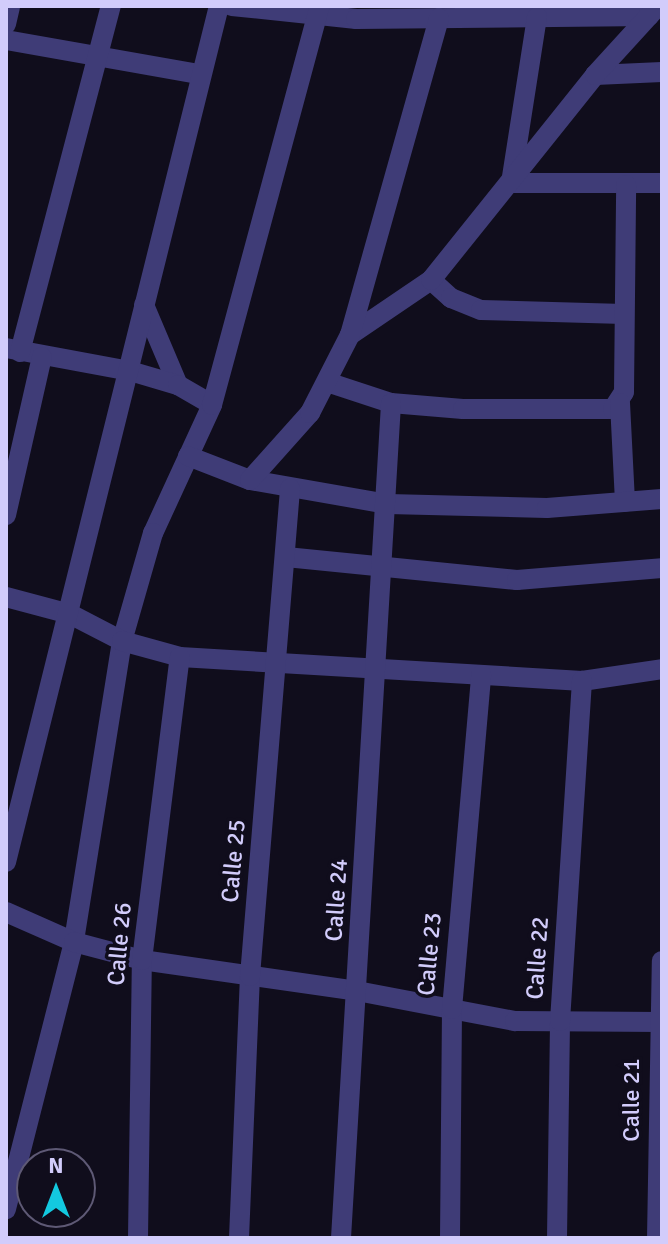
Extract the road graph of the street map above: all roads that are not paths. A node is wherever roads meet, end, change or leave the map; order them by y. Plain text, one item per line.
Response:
1 (10, 6) edge
2 (111, 6) edge
3 (219, 6) edge
4 (232, 6) edge
5 (320, 9) edge
6 (654, 11) edge
7 (537, 17) junction
8 (439, 18) junction
9 (6, 24) edge
10 (6, 40) edge
11 (98, 56) junction
12 (662, 72) edge
13 (199, 74) junction
14 (595, 75) junction
15 (511, 183) junction
16 (662, 183) edge
17 (626, 185) junction
18 (431, 280) junction
19 (144, 305) junction
20 (624, 314) junction
21 (350, 335) junction
22 (13, 350) edge
23 (42, 357) junction
24 (130, 371) junction
25 (330, 383) junction
26 (178, 385) junction
27 (391, 403) junction
28 (620, 403) junction
29 (212, 405) junction
30 (188, 456) junction
31 (250, 480) junction
32 (290, 489) junction
33 (662, 499) edge
34 (625, 502) junction
35 (388, 504) junction
36 (6, 515) edge
37 (286, 557) junction
38 (379, 566) junction
39 (662, 568) edge
40 (6, 597) edge
41 (70, 614) junction
42 (122, 641) junction
43 (180, 657) junction
44 (277, 662) junction
45 (378, 668) junction
46 (662, 669) edge
47 (481, 675) junction
48 (582, 681) junction
49 (6, 862) edge
50 (6, 912) edge
51 (74, 942) junction
52 (142, 960) junction
53 (662, 961) edge
54 (250, 976) junction
55 (357, 991) junction
56 (452, 1009) junction
57 (560, 1021) junction
58 (660, 1022) edge
59 (6, 1209) edge
60 (138, 1238) edge
61 (239, 1238) edge
62 (341, 1238) edge
63 (450, 1238) edge
64 (557, 1238) edge
65 (657, 1238) edge

1 - 9 street
2 - 11 street
3 - 13 street
4 - 5 street
5 - 8 street
5 - 29 street
6 - 7 street
6 - 14 street
7 - 8 street
7 - 15 street
8 - 21 street
10 - 11 street
11 - 13 street
11 - 22 street
12 - 14 street
13 - 19 street
14 - 15 street
15 - 17 street
15 - 18 street
16 - 17 street
17 - 20 street
18 - 20 street
18 - 21 street
19 - 24 street
19 - 26 street
20 - 28 street
21 - 25 street
22 - 23 street
23 - 24 street
23 - 36 street
24 - 26 street
24 - 41 street
25 - 27 street
25 - 31 street
26 - 29 street
27 - 28 street
27 - 35 street, Calle 24
28 - 34 street
29 - 30 street
30 - 31 street
30 - 42 street
31 - 32 street
32 - 35 street
32 - 37 street, Calle 25
33 - 34 street
34 - 35 street
35 - 38 street, Calle 24
37 - 38 street
37 - 44 street, Calle 25
38 - 39 street
38 - 45 street, Calle 24
40 - 41 street
41 - 42 street
41 - 49 street
42 - 43 street
42 - 51 street
43 - 44 street
43 - 52 street, Calle 26
44 - 45 street
44 - 54 street, Calle 25
45 - 47 street
45 - 55 street, Calle 24
46 - 48 street
47 - 48 street
47 - 56 street, Calle 23
48 - 57 street, Calle 22
50 - 51 street
51 - 52 street
51 - 59 street
52 - 54 street
52 - 60 street, Calle 26
53 - 58 street, Calle 21
54 - 55 street
54 - 61 street, Calle 25
55 - 56 street
55 - 62 street, Calle 24
56 - 57 street
56 - 63 street, Calle 23
57 - 58 street
57 - 64 street, Calle 22
58 - 65 street, Calle 21

